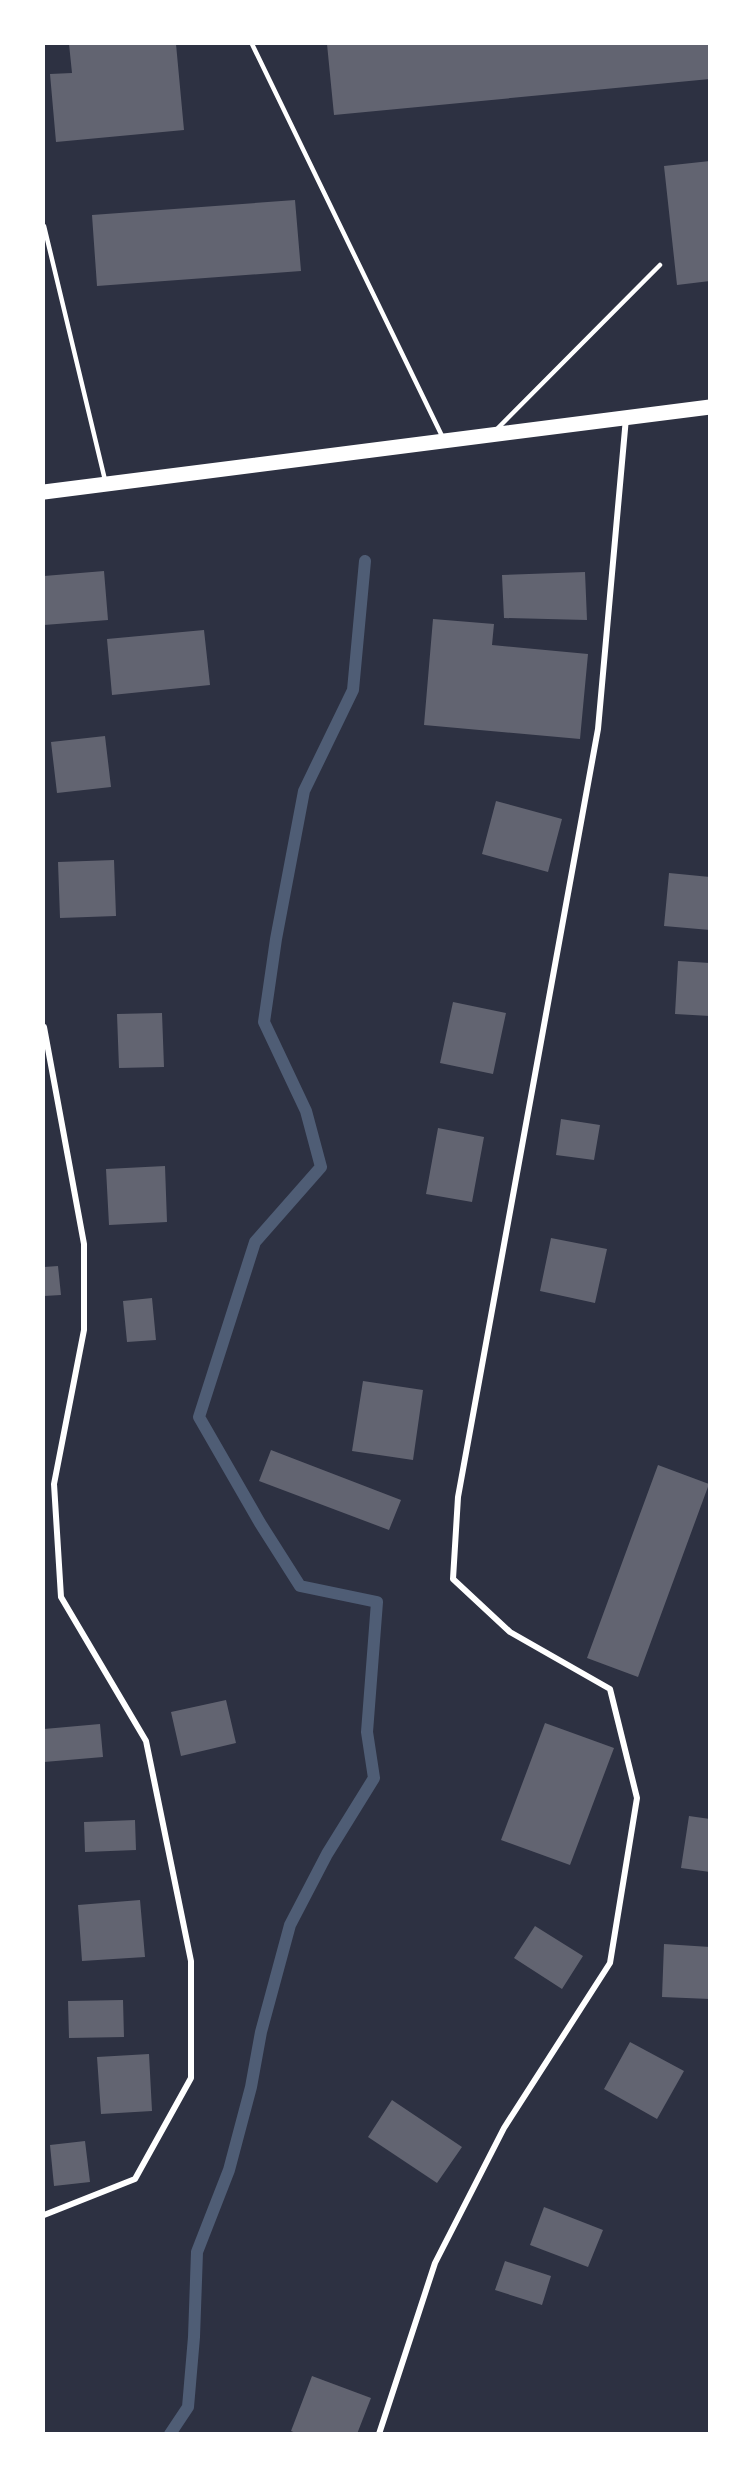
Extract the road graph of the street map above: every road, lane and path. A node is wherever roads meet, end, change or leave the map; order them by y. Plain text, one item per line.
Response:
1 (252, 44) edge
2 (44, 226) edge
3 (660, 265) dead end
4 (710, 407) edge
5 (626, 418) junction
6 (493, 433) junction
7 (444, 440) junction
8 (106, 483) junction
9 (44, 492) edge
10 (44, 1027) edge
11 (44, 2215) edge
12 (379, 2433) edge

1 - 7 lane
2 - 8 lane
3 - 6 lane
4 - 5 main road
5 - 6 main road
5 - 12 street
6 - 7 main road
7 - 8 main road
8 - 9 main road
10 - 11 street

